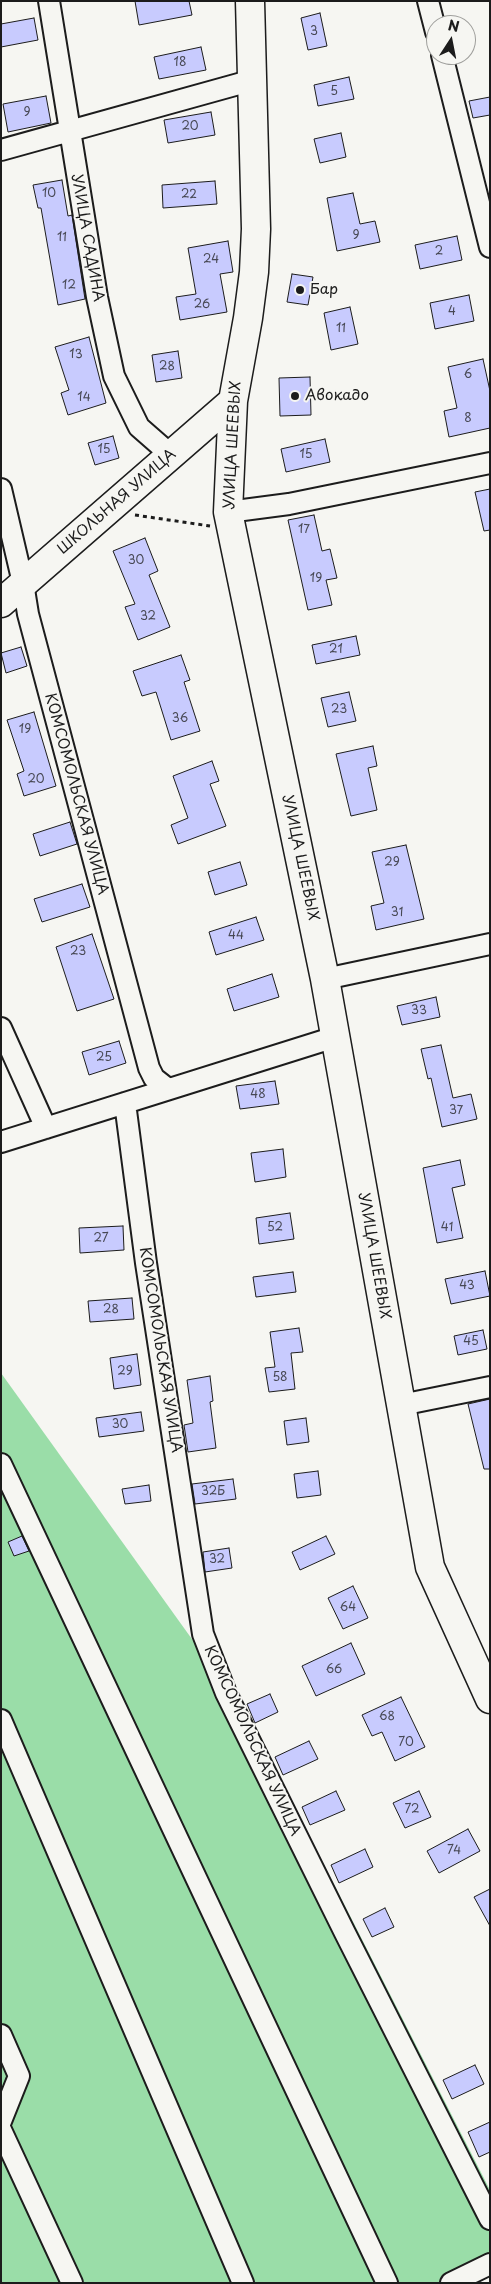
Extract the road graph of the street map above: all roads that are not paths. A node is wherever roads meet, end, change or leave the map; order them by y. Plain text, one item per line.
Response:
1 (49, 1) edge
2 (250, 1) edge
3 (428, 1) edge
4 (432, 15) edge
5 (444, 65) edge
6 (253, 80) junction
7 (69, 132) junction
8 (1, 150) edge
9 (490, 247) edge
10 (233, 401) junction
11 (171, 455) junction
12 (490, 463) edge
13 (1, 489) edge
14 (230, 521) junction
15 (23, 583) junction
16 (1, 603) edge
17 (490, 944) edge
18 (325, 979) junction
19 (1, 1028) edge
20 (335, 1037) junction
21 (168, 1090) junction
22 (124, 1103) junction
23 (46, 1128) junction
24 (1, 1142) edge
25 (490, 1387) edge
26 (401, 1405) junction
27 (1, 1464) edge
28 (490, 1699) edge
29 (1, 1720) edge
30 (1, 2035) edge
31 (1, 2121) edge
32 (1, 2130) edge
33 (490, 2219) edge
34 (490, 2264) edge
35 (72, 2283) edge
36 (243, 2283) edge
37 (387, 2283) edge
38 (451, 2283) edge

1 - 7 street, УЛИЦА САДИНА
2 - 6 main road, УЛИЦА ШЕЕВЫХ
3 - 4 street
5 - 9 street
6 - 7 street
6 - 10 main road, УЛИЦА ШЕЕВЫХ
7 - 8 street
7 - 11 street, УЛИЦА САДИНА
10 - 11 main road, ШКОЛЬНАЯ УЛИЦА
10 - 14 main road, УЛИЦА ШЕЕВЫХ
11 - 15 main road, ШКОЛЬНАЯ УЛИЦА
12 - 14 street
13 - 15 street, КОМСОМОЛЬСКАЯ УЛИЦА
14 - 18 main road, УЛИЦА ШЕЕВЫХ
15 - 16 main road, ШКОЛЬНАЯ УЛИЦА
15 - 21 street, КОМСОМОЛЬСКАЯ УЛИЦА
17 - 18 street
18 - 20 main road, УЛИЦА ШЕЕВЫХ
19 - 23 street
20 - 21 street
20 - 26 main road, УЛИЦА ШЕЕВЫХ
21 - 22 street
22 - 23 street
22 - 33 street, КОМСОМОЛЬСКАЯ УЛИЦА
23 - 24 street
25 - 26 street
26 - 28 main road, УЛИЦА ШЕЕВЫХ
27 - 37 street
29 - 36 street
30 - 31 street
32 - 35 street
34 - 38 street

